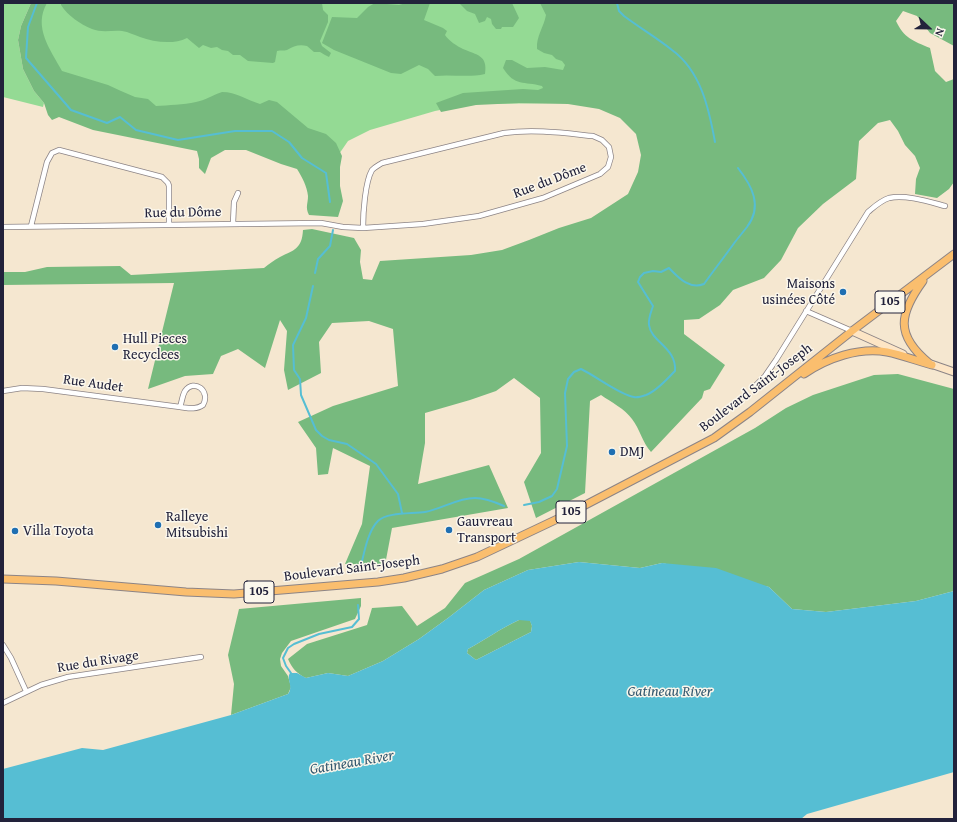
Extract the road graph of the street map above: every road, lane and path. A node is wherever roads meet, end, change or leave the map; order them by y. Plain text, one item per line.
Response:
1 (238, 193) dead end
2 (945, 206) dead end
3 (233, 223) junction
4 (169, 224) junction
5 (30, 226) junction
6 (3, 227) edge
7 (363, 228) junction
8 (954, 254) edge
9 (928, 274) junction
10 (806, 311) junction
11 (852, 331) junction
12 (932, 365) junction
13 (954, 372) edge
14 (754, 386) dead end
15 (3, 391) edge
16 (180, 407) junction
17 (750, 412) junction
18 (3, 579) edge
19 (3, 645) edge
20 (201, 657) dead end
21 (26, 691) junction
22 (3, 703) edge

1 - 3 street
2 - 10 street
3 - 4 street, Rue du Dôme
3 - 7 street, Rue du Dôme
4 - 5 street, Rue du Dôme
4 - 5 street
5 - 6 street, Rue du Dôme
7 - 7 street, Rue du Dôme
8 - 9 main road, 105
9 - 11 main road, 105
9 - 12 main road
10 - 11 street
10 - 14 street
11 - 12 main road
11 - 17 main road, Boulevard Saint-Joseph / 105
12 - 13 main road
12 - 17 main road
15 - 16 street, Rue Audet
16 - 16 street, Rue Audet
17 - 18 main road, Boulevard Saint-Joseph / 105
19 - 21 street
20 - 21 street, Rue du Rivage
21 - 22 street, Rue du Rivage

